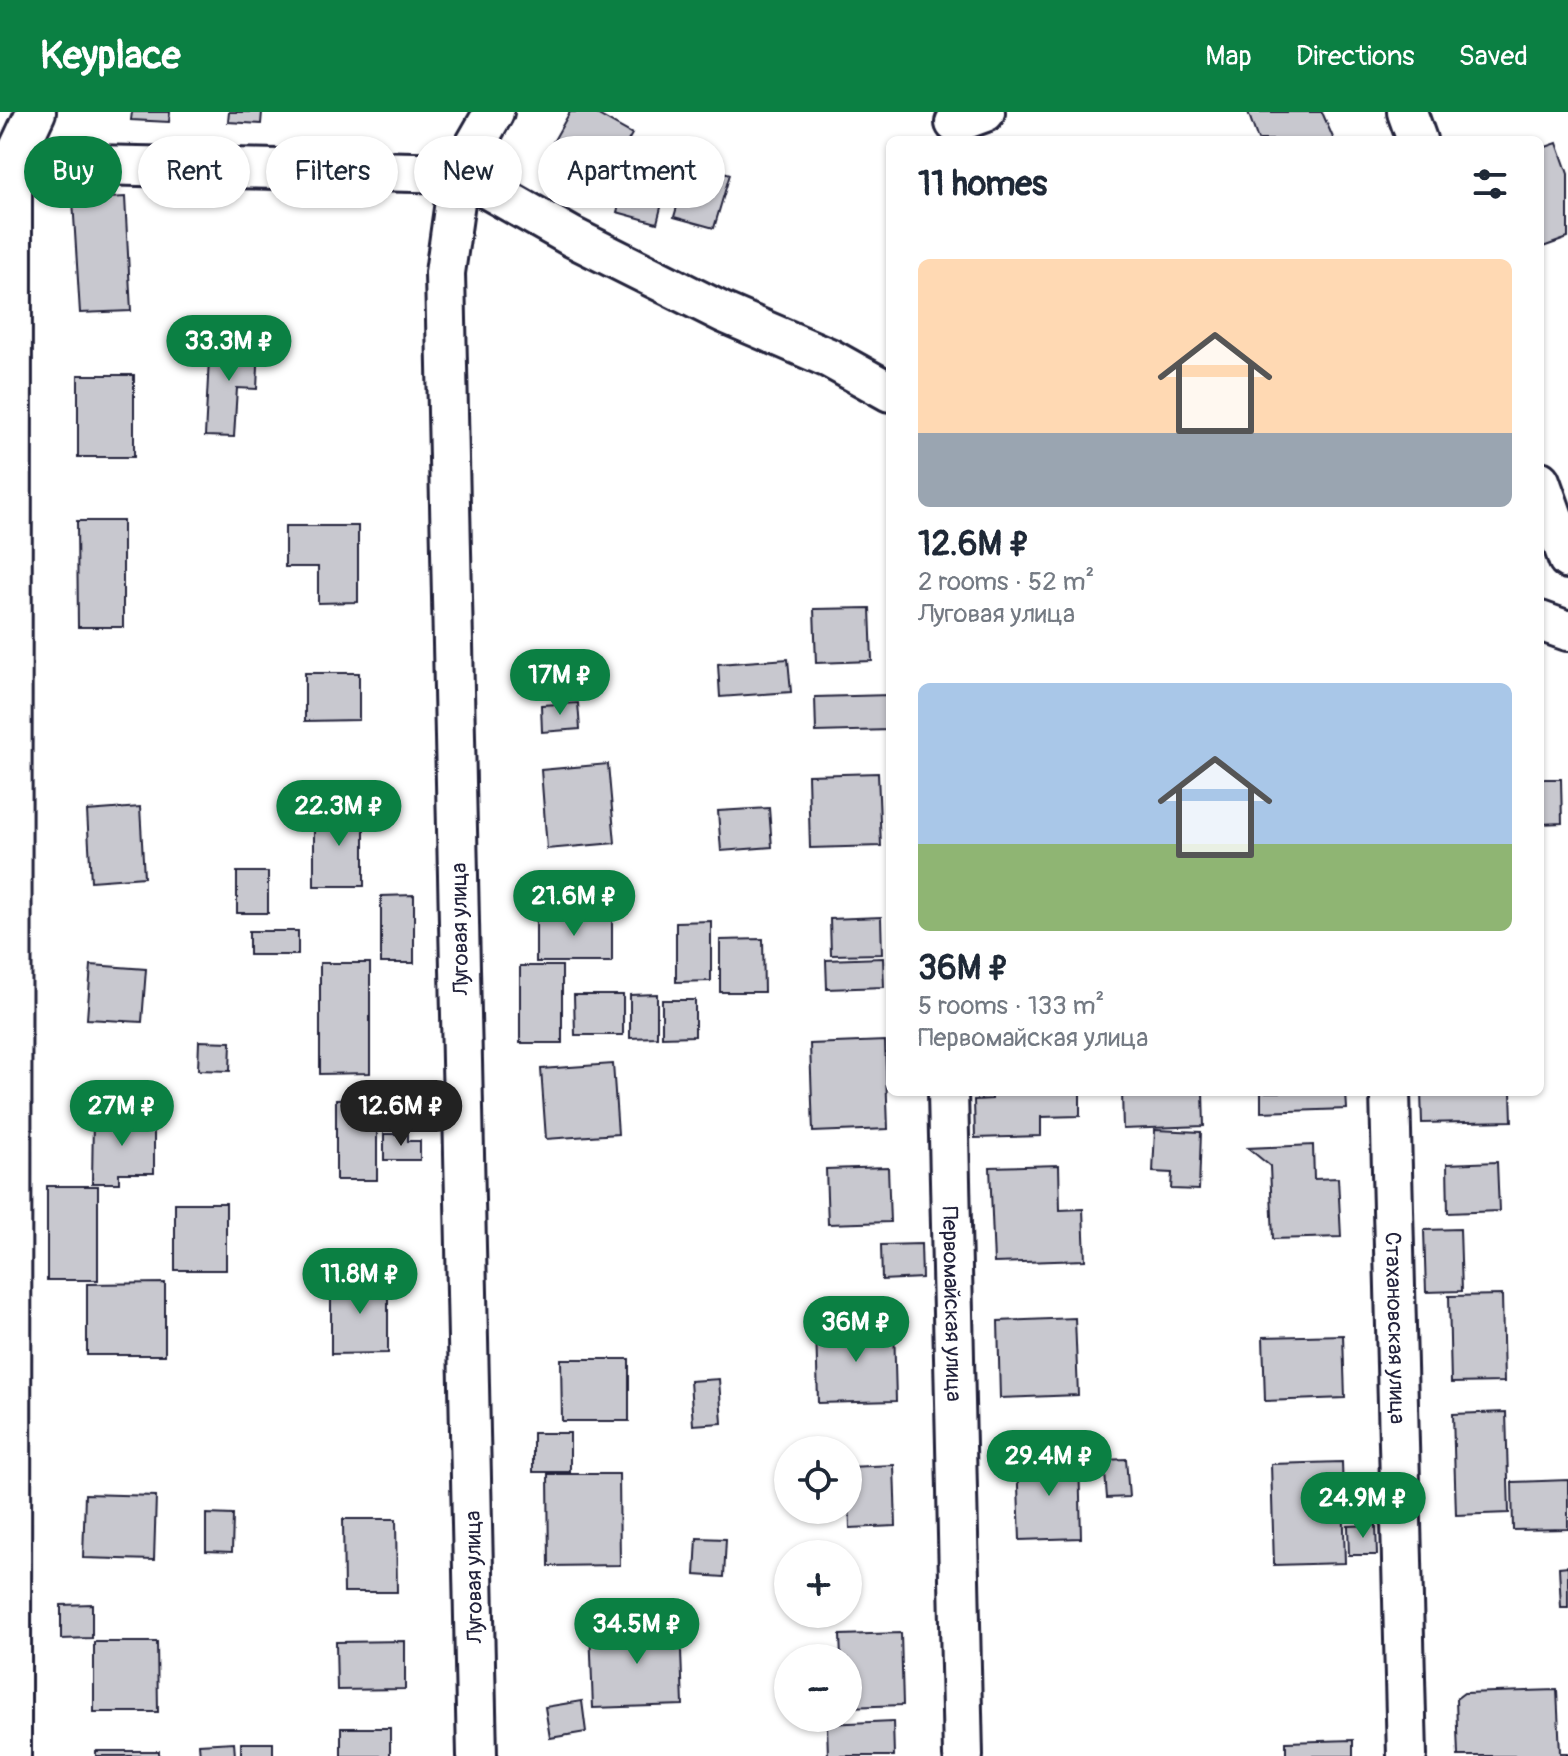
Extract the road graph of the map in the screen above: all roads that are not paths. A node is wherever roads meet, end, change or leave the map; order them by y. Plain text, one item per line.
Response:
1 (36, 112) edge
2 (494, 112) edge
3 (1407, 112) edge
4 (480, 136) edge
5 (1416, 136) edge
6 (6, 163) edge
7 (414, 172) edge
8 (454, 208) edge
9 (521, 208) edge
10 (886, 390) edge
11 (1544, 492) edge
12 (1568, 559) edge
13 (1544, 622) edge
14 (1568, 631) edge
15 (948, 1096) edge
16 (1390, 1096) edge
17 (11, 1756) edge
18 (477, 1756) edge
19 (963, 1756) edge
20 (1407, 1756) edge

1 - 6 street
2 - 4 street, Луговая улица
3 - 5 street
6 - 7 street
6 - 17 street
8 - 18 street, Луговая улица
9 - 10 street
11 - 12 street
13 - 14 street
15 - 19 street, Первомайская улица
16 - 20 street, Стахановская улица

